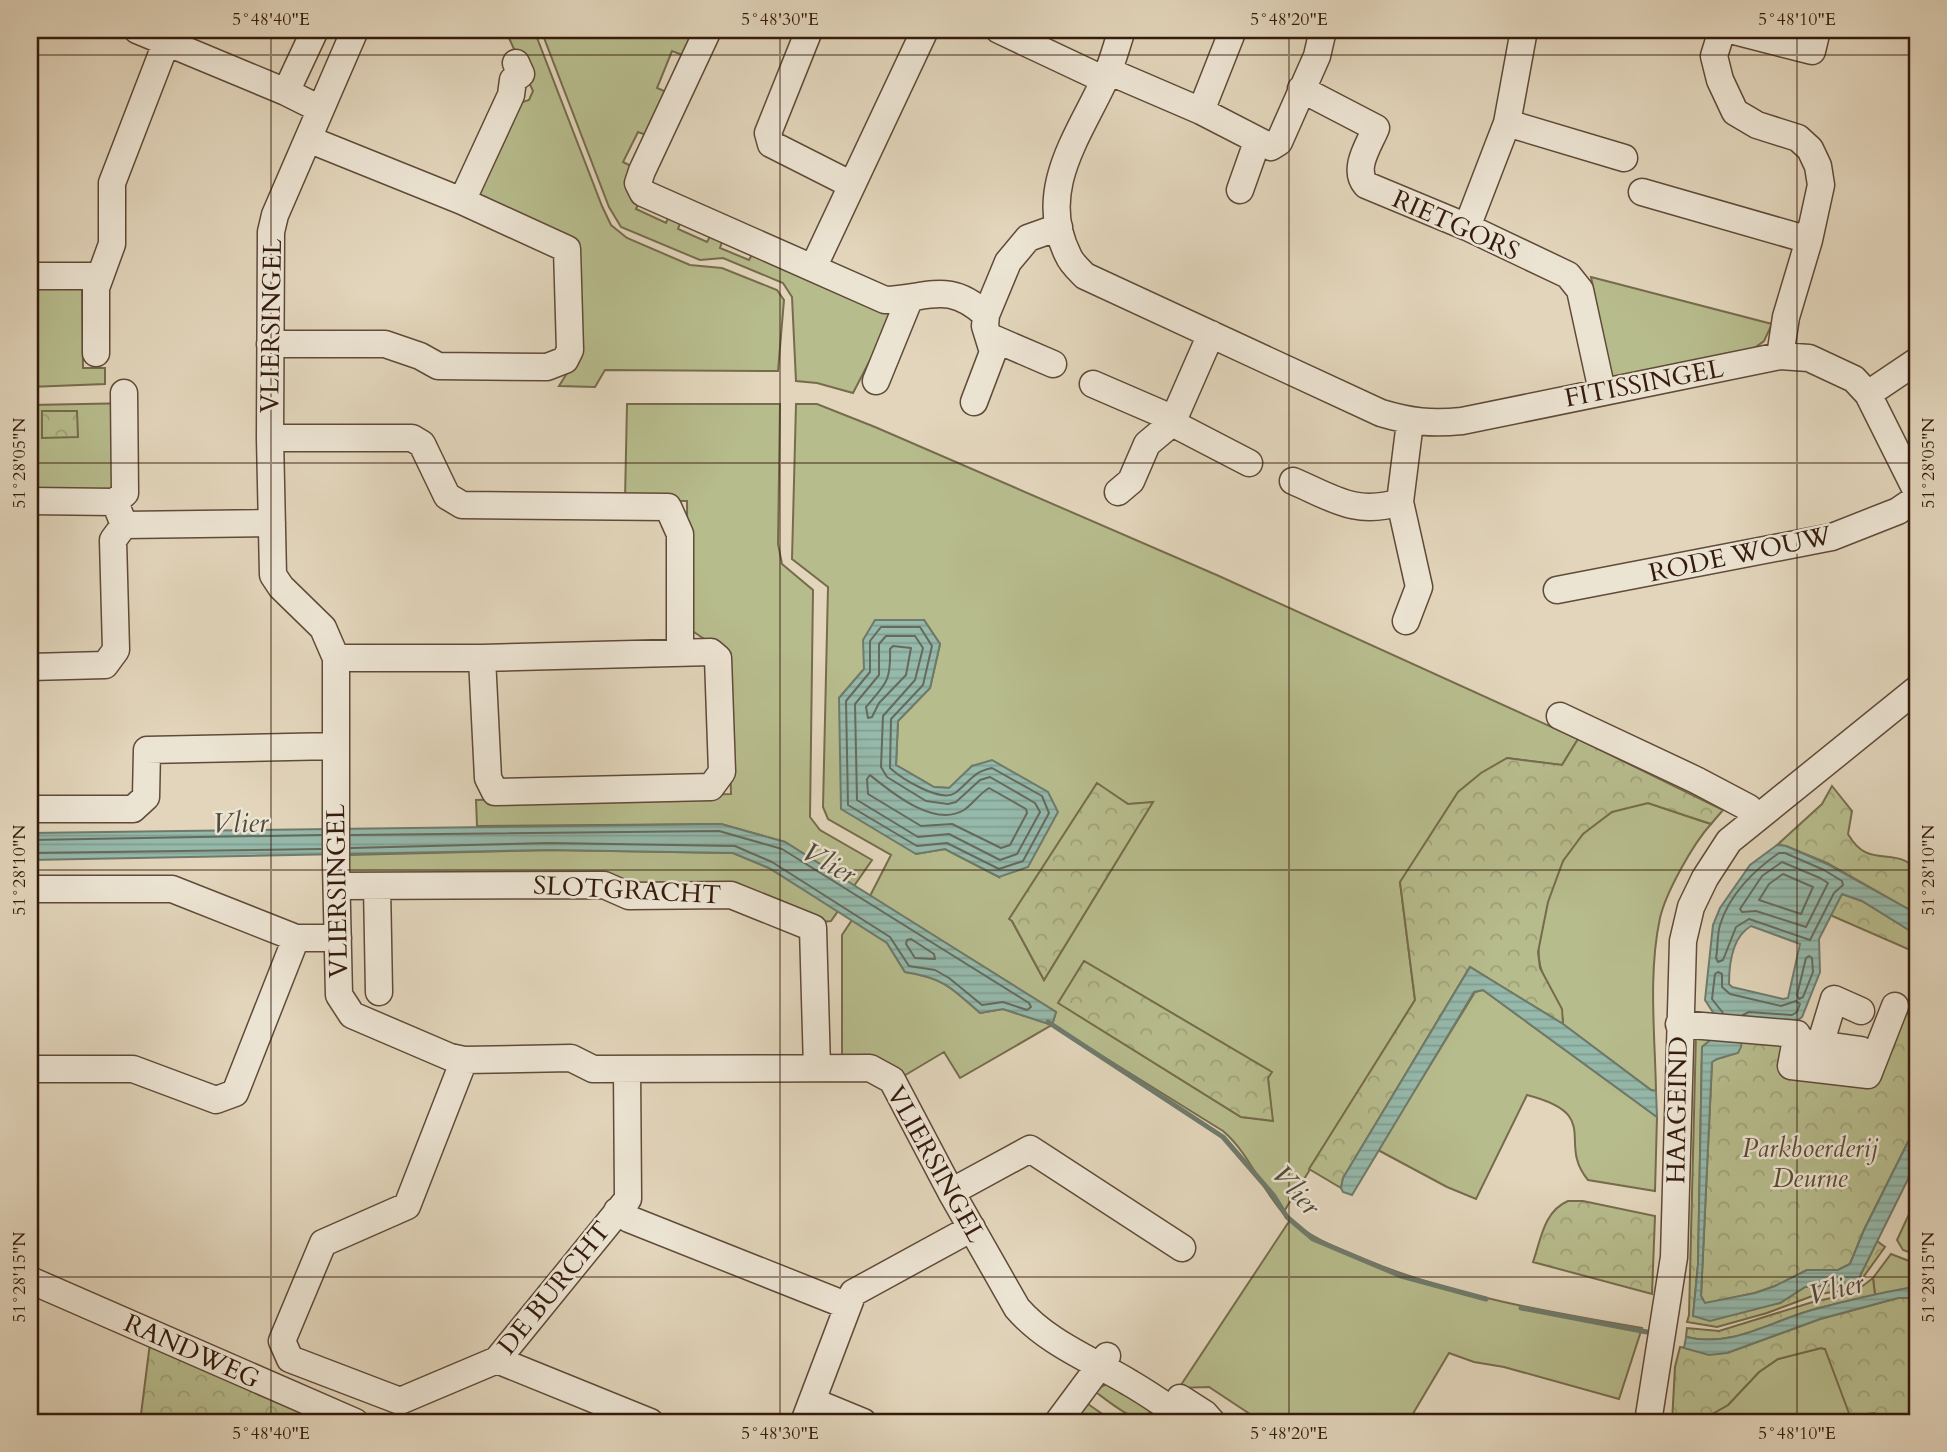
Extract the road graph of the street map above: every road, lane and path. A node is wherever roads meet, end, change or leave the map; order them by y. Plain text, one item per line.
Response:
1 (137, 30) edge
2 (314, 30) edge
3 (355, 30) edge
4 (708, 30) edge
5 (925, 30) edge
6 (999, 30) edge
7 (1122, 30) edge
8 (1233, 30) edge
9 (1324, 30) edge
10 (1524, 30) edge
11 (1722, 30) edge
12 (1730, 30) edge
13 (1817, 30) edge
14 (808, 33) dead end
15 (166, 43) junction
16 (516, 63) dead end
17 (1106, 76) junction
18 (1301, 89) junction
19 (286, 92) junction
20 (320, 109) junction
21 (1201, 111) junction
22 (1507, 123) junction
23 (308, 139) junction
24 (1257, 142) junction
25 (1624, 158) dead end
26 (852, 186) junction
27 (1240, 190) dead end
28 (1642, 192) dead end
29 (462, 201) junction
30 (1059, 227) junction
31 (1467, 228) junction
32 (1809, 240) junction
33 (813, 268) junction
34 (30, 276) edge
35 (99, 276) junction
36 (909, 300) junction
37 (987, 326) junction
38 (1210, 334) junction
39 (270, 344) junction
40 (96, 353) dead end
41 (1780, 356) junction
42 (1917, 361) edge
43 (1053, 364) dead end
44 (876, 381) dead end
45 (1093, 384) dead end
46 (1602, 391) junction
47 (124, 393) dead end
48 (1868, 394) junction
49 (974, 402) dead end
50 (1173, 421) junction
51 (1410, 422) junction
52 (270, 438) junction
53 (1249, 463) dead end
54 (1293, 481) dead end
55 (1118, 492) dead end
56 (1917, 492) edge
57 (1917, 498) edge
58 (30, 501) edge
59 (1399, 502) junction
60 (120, 514) junction
61 (272, 523) junction
62 (1557, 590) dead end
63 (1406, 621) dead end
64 (680, 652) junction
65 (335, 658) junction
66 (482, 658) junction
67 (30, 667) edge
68 (1917, 689) edge
69 (1560, 716) dead end
70 (335, 746) junction
71 (30, 809) edge
72 (1756, 819) junction
73 (336, 876) junction
74 (377, 886) junction
75 (30, 889) edge
76 (296, 938) junction
77 (338, 938) junction
78 (379, 992) dead end
79 (1895, 1006) dead end
80 (1861, 1011) dead end
81 (1696, 1025) junction
82 (1808, 1043) junction
83 (1861, 1050) dead end
84 (464, 1060) junction
85 (817, 1068) junction
86 (30, 1069) edge
87 (627, 1070) junction
88 (951, 1192) junction
89 (617, 1211) junction
90 (972, 1228) junction
91 (1182, 1248) dead end
92 (30, 1280) edge
93 (848, 1306) junction
94 (497, 1360) junction
95 (1103, 1362) junction
96 (808, 1412) edge
97 (355, 1422) edge
98 (650, 1422) edge
99 (863, 1422) edge
100 (1058, 1422) edge
101 (1190, 1422) edge
102 (1212, 1422) edge
103 (1648, 1422) edge

1 - 15 street
2 - 19 street
3 - 20 street, VLIERSINGEL
4 - 33 street
5 - 26 street
6 - 17 street
7 - 17 street, FITISSINGEL
8 - 21 street
9 - 18 street
10 - 22 street
11 - 32 street
12 - 13 street
14 - 26 street
15 - 19 street
15 - 35 street
16 - 29 street
17 - 21 street
17 - 30 street, FITISSINGEL
18 - 24 street
18 - 31 street, RIETGORS
19 - 20 street
20 - 23 street, VLIERSINGEL
21 - 24 street
22 - 25 street
22 - 31 street
23 - 29 street
23 - 39 street, VLIERSINGEL
24 - 27 street
26 - 33 street
28 - 32 street
29 - 39 street
30 - 37 street
30 - 38 street, FITISSINGEL
31 - 46 street, RIETGORS
32 - 41 street
33 - 36 street
34 - 35 street
35 - 40 street
36 - 37 street
36 - 44 street
37 - 43 street
37 - 49 street
38 - 50 street
38 - 51 street, FITISSINGEL
39 - 52 street, VLIERSINGEL
41 - 46 street, FITISSINGEL
41 - 48 street, FITISSINGEL
42 - 48 street
45 - 50 street
46 - 51 street, FITISSINGEL
47 - 60 street
48 - 56 street, FITISSINGEL
50 - 53 street
50 - 55 street
51 - 59 street
52 - 61 street, VLIERSINGEL
52 - 64 street
54 - 59 street
57 - 62 street, RODE WOUW
58 - 60 street
59 - 63 street
60 - 61 street
60 - 67 street
61 - 65 street, VLIERSINGEL
64 - 66 street
64 - 66 street
65 - 66 street
65 - 70 street, VLIERSINGEL
68 - 72 street, HAAGEIND
69 - 72 street
70 - 71 street
70 - 73 street, VLIERSINGEL
72 - 81 street, HAAGEIND
73 - 74 street, SLOTGRACHT
73 - 77 street, VLIERSINGEL
74 - 78 street
74 - 85 street, SLOTGRACHT
75 - 76 street
76 - 77 street
76 - 86 street
77 - 84 street, VLIERSINGEL
79 - 82 street
80 - 82 street
81 - 82 street
81 - 103 street, HAAGEIND
82 - 83 street
84 - 87 street, VLIERSINGEL
84 - 94 street, DE BURCHT
85 - 87 street, VLIERSINGEL
85 - 88 street, VLIERSINGEL
87 - 89 street, DE BURCHT
88 - 90 street, VLIERSINGEL
88 - 91 street
89 - 93 street, DE BURCHT
89 - 94 street, DE BURCHT
90 - 93 street
90 - 95 street, VLIERSINGEL
92 - 97 street, RANDWEG
93 - 96 street
94 - 98 street
95 - 100 street
95 - 101 street, VLIERSINGEL
95 - 102 street, VLIERSINGEL
96 - 99 street

